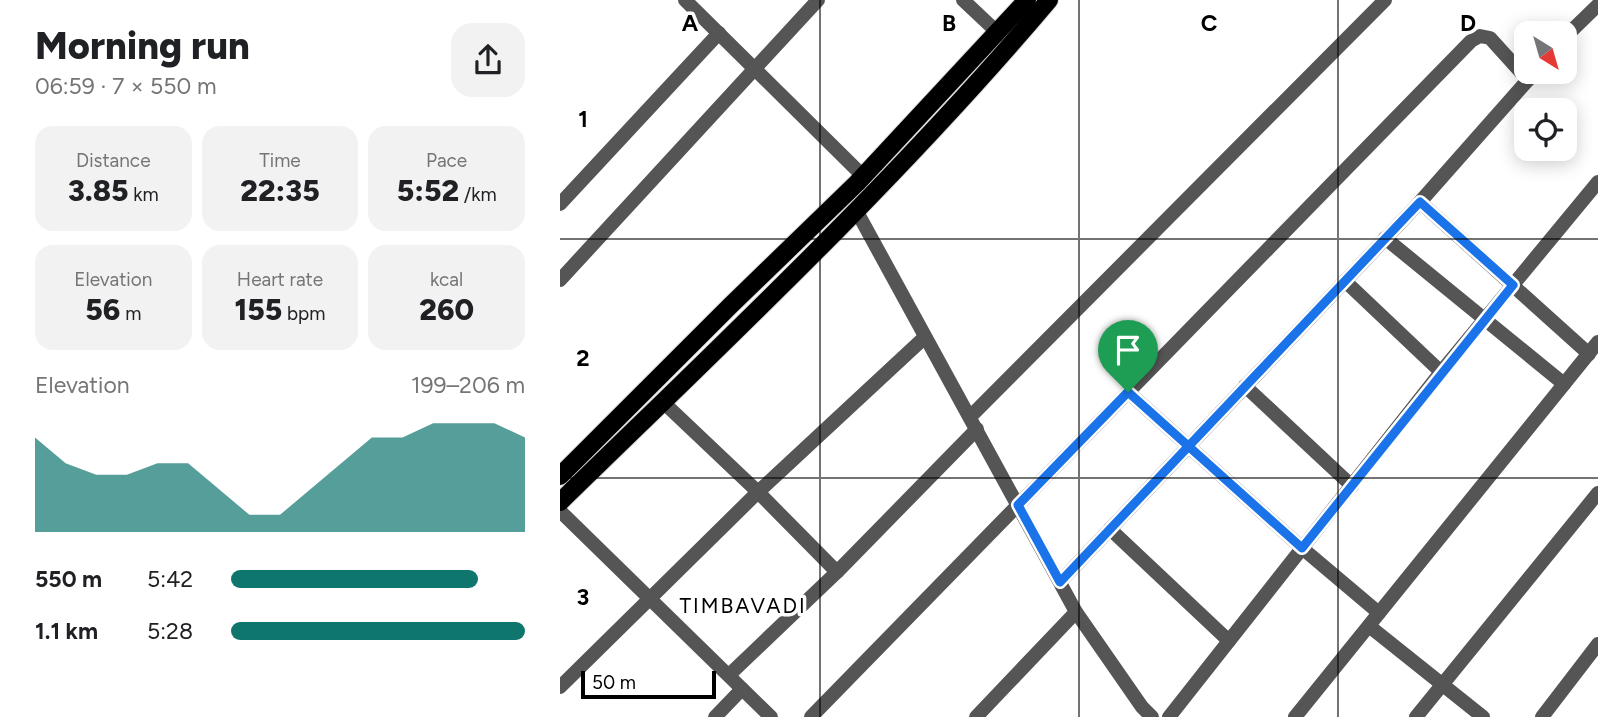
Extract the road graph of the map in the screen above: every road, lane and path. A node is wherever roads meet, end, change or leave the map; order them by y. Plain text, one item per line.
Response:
1 (685, 0) edge
2 (818, 0) edge
3 (963, 0) edge
4 (1027, 0) edge
5 (1049, 0) edge
6 (1385, 0) edge
7 (1598, 5) edge
8 (1577, 25) edge
9 (998, 32) junction
10 (719, 33) junction
11 (1514, 60) edge
12 (755, 68) junction
13 (1524, 84) edge
14 (863, 176) junction
15 (1598, 182) edge
16 (1420, 202) junction
17 (560, 204) edge
18 (856, 210) junction
19 (1385, 238) junction
20 (560, 280) edge
21 (1345, 281) junction
22 (1513, 285) junction
23 (1484, 319) junction
24 (925, 337) junction
25 (1593, 348) edge
26 (1441, 372) junction
27 (1564, 384) junction
28 (1245, 386) junction
29 (1128, 392) junction
30 (663, 402) junction
31 (973, 423) junction
32 (1189, 446) junction
33 (560, 476) edge
34 (1352, 486) junction
35 (758, 492) junction
36 (1598, 493) edge
37 (560, 502) edge
38 (1018, 505) junction
39 (560, 511) edge
40 (1110, 529) junction
41 (1302, 548) junction
42 (837, 572) junction
43 (1060, 582) junction
44 (650, 599) junction
45 (1076, 612) junction
46 (1379, 613) junction
47 (1369, 625) junction
48 (1229, 641) junction
49 (1598, 643) edge
50 (729, 675) junction
51 (1441, 685) junction
52 (560, 687) edge
53 (742, 689) junction
54 (1142, 714) edge
55 (715, 717) edge
56 (771, 717) edge
57 (811, 717) edge
58 (976, 717) edge
59 (1169, 717) edge
60 (1295, 717) edge
61 (1416, 717) edge
62 (1483, 717) edge
63 (1542, 717) edge

1 - 10 street
2 - 12 street
3 - 9 street
4 - 9 main road
5 - 18 main road
6 - 31 street
7 - 8 street
9 - 14 main road
10 - 12 street
10 - 17 street
11 - 29 street
12 - 14 street
12 - 20 street
13 - 16 street
14 - 33 main road
15 - 22 street
16 - 19 street
16 - 22 street
18 - 24 street
18 - 30 main road
19 - 21 street
19 - 23 street
21 - 26 street
21 - 28 street
22 - 23 street
22 - 25 street
23 - 26 street
23 - 27 street
24 - 31 street
24 - 35 street
25 - 27 street
26 - 34 street
27 - 46 street
28 - 32 street
28 - 34 street
29 - 32 street
29 - 38 street
30 - 35 street
30 - 37 main road
31 - 38 street
31 - 42 street
32 - 40 street
32 - 41 street
34 - 41 street
35 - 42 street
35 - 44 street
36 - 51 street
38 - 43 street
38 - 57 street
39 - 44 street
40 - 43 street
40 - 48 street
41 - 46 street
41 - 48 street
42 - 50 street
43 - 45 street
44 - 50 street
44 - 52 street
45 - 54 street
45 - 58 street
46 - 47 street
47 - 51 street
47 - 60 street
48 - 59 street
49 - 63 street
50 - 53 street
51 - 61 street
51 - 62 street
53 - 55 street
53 - 56 street

